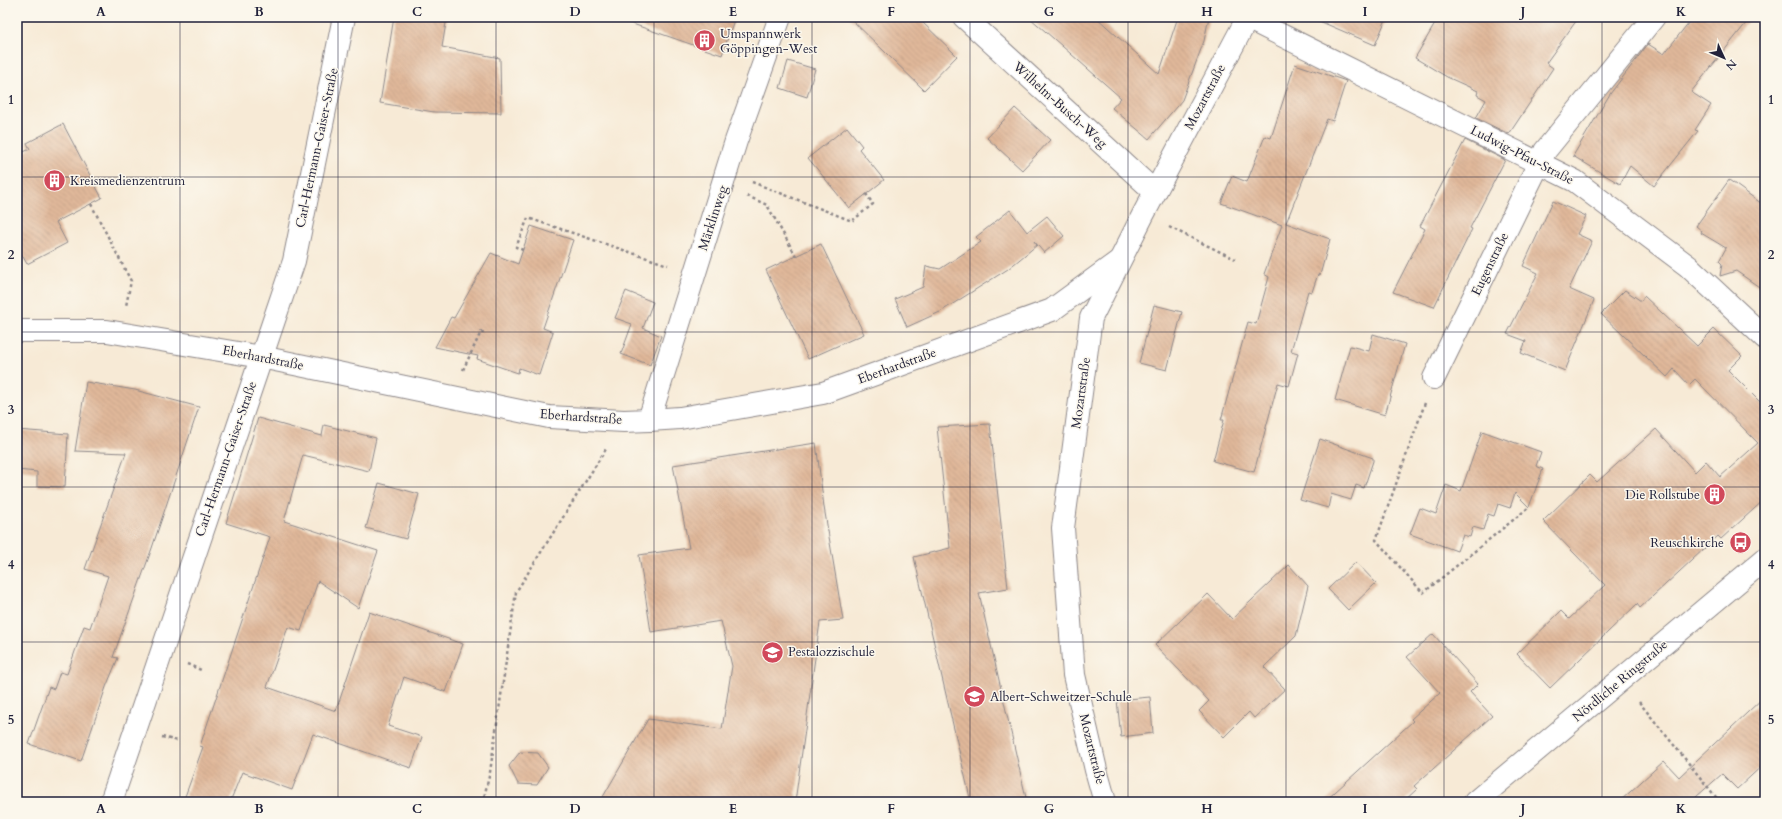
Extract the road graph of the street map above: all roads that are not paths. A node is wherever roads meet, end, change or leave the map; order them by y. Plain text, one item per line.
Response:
1 (344, 17) edge
2 (780, 17) edge
3 (964, 17) edge
4 (1248, 17) edge
5 (1654, 17) edge
6 (1539, 163) junction
7 (1155, 192) junction
8 (1119, 261) junction
9 (17, 331) edge
10 (1765, 338) edge
11 (261, 357) junction
12 (1434, 378) road end
13 (649, 420) junction
14 (1765, 559) edge
15 (111, 802) edge
16 (1105, 802) edge
17 (1475, 802) edge

1 - 11 street, Carl-Hermann-Gaiser-Straße
2 - 13 street, Märklinweg
3 - 7 street, Wilhelm-Busch-Weg
4 - 6 street, Ludwig-Pfau-Straße
4 - 7 street, Mozartstraße
5 - 6 street, Eugenstraße
6 - 10 street, Ludwig-Pfau-Straße
6 - 12 street, Eugenstraße
7 - 8 street, Mozartstraße
8 - 13 street, Eberhardstraße
8 - 16 street, Mozartstraße
9 - 11 street, Eberhardstraße
11 - 13 street, Eberhardstraße
11 - 15 street, Carl-Hermann-Gaiser-Straße
14 - 17 street, Nördliche Ringstraße

